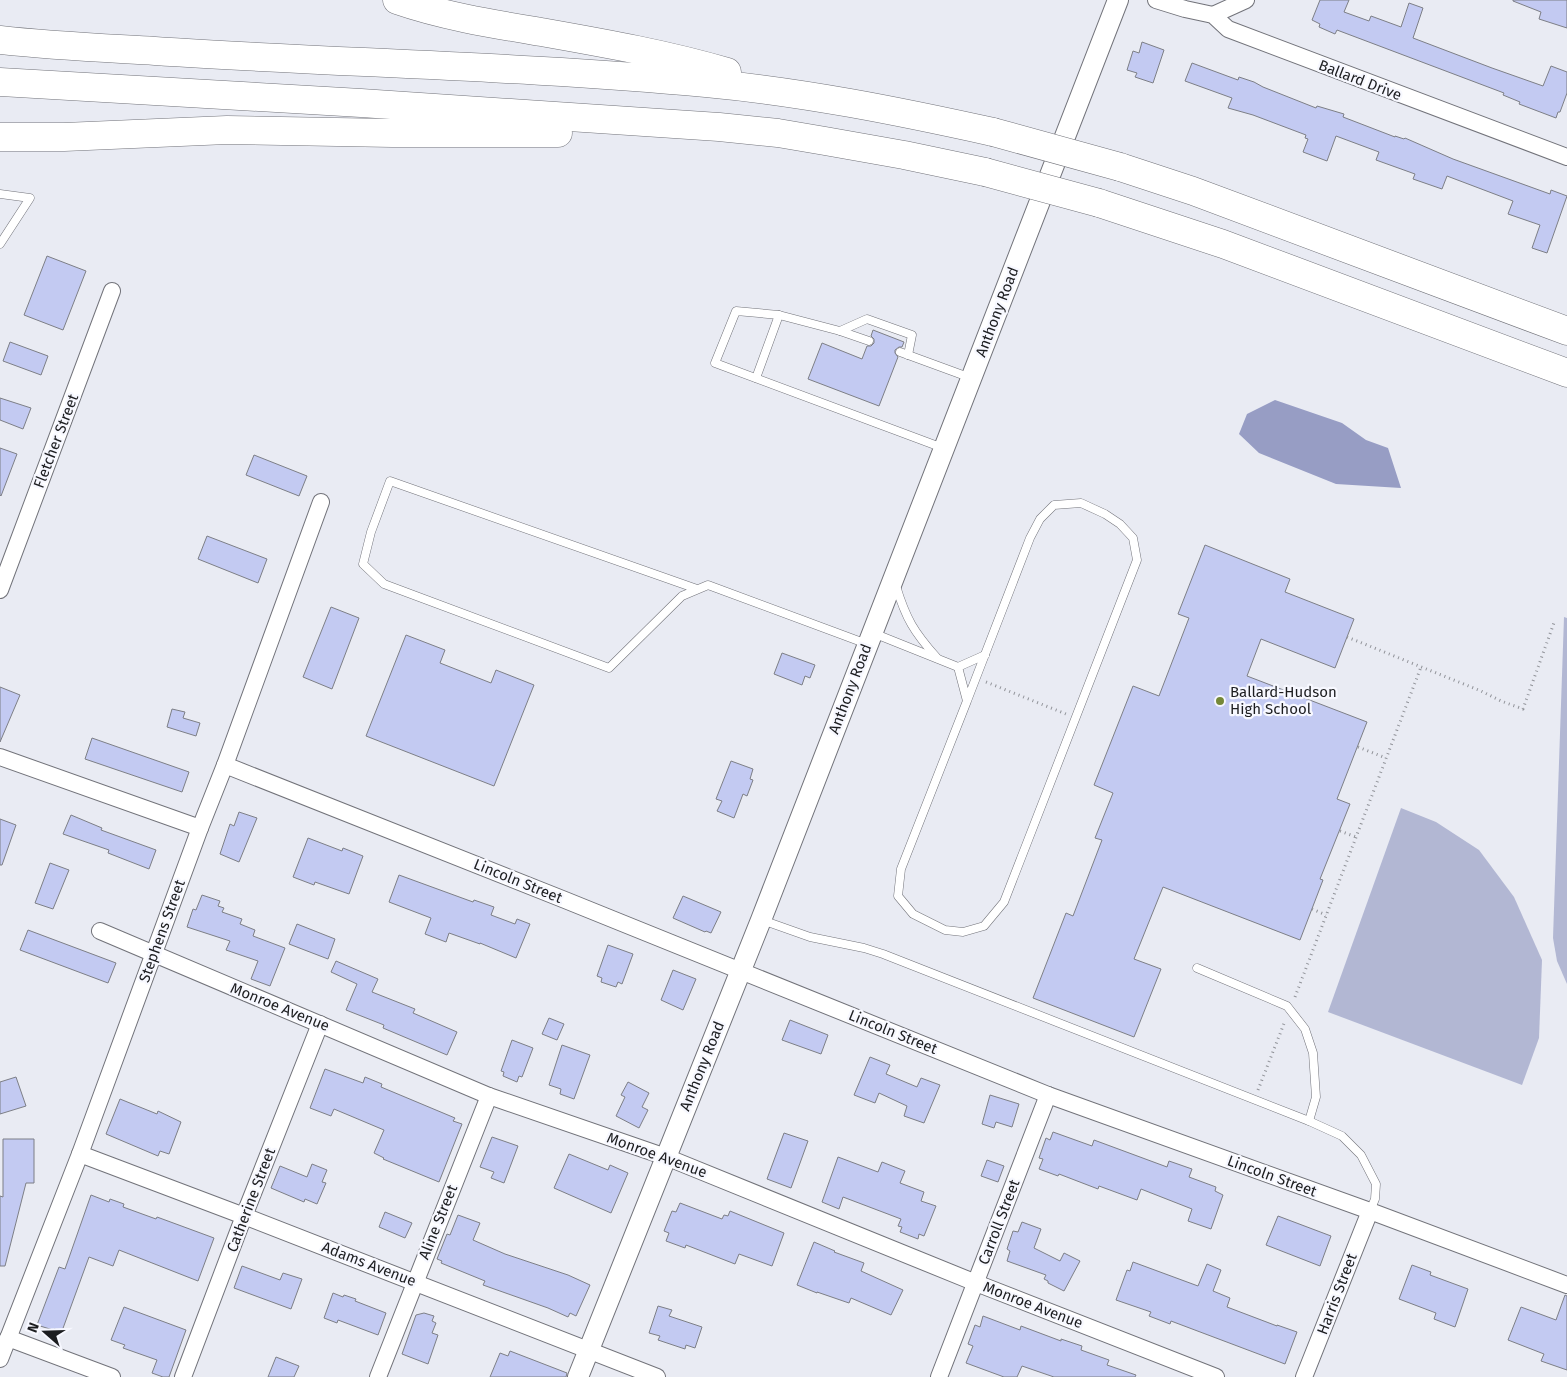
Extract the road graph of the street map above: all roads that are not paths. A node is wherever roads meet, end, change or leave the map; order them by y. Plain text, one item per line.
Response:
1 (397, 0) edge
2 (1118, 0) edge
3 (1156, 0) edge
4 (1246, 0) edge
5 (1213, 15) junction
6 (0, 40) edge
7 (0, 82) edge
8 (807, 96) junction
9 (719, 127) junction
10 (0, 137) edge
11 (1567, 157) edge
12 (0, 194) edge
13 (0, 244) edge
14 (112, 291) dead end
15 (779, 315) junction
16 (1567, 330) edge
17 (840, 332) junction
18 (869, 342) dead end
19 (1567, 372) edge
20 (756, 378) junction
21 (971, 378) junction
22 (943, 448) junction
23 (321, 502) dead end
24 (893, 577) junction
25 (697, 589) junction
26 (0, 590) edge
27 (869, 638) junction
28 (985, 655) junction
29 (938, 659) junction
30 (958, 667) junction
31 (967, 701) junction
32 (0, 758) edge
33 (225, 765) junction
34 (200, 828) junction
35 (761, 920) junction
36 (100, 931) dead end
37 (154, 953) junction
38 (1197, 968) dead end
39 (740, 970) junction
40 (320, 1024) junction
41 (1048, 1095) junction
42 (489, 1096) junction
43 (1309, 1121) junction
44 (80, 1154) junction
45 (666, 1157) junction
46 (1370, 1211) junction
47 (244, 1216) junction
48 (414, 1282) junction
49 (976, 1283) junction
50 (1567, 1284) edge
51 (8, 1338) junction
52 (590, 1352) junction
53 (0, 1360) edge
54 (112, 1377) edge
55 (183, 1377) edge
56 (378, 1377) edge
57 (578, 1377) edge
58 (657, 1377) edge
59 (939, 1377) edge
60 (1216, 1377) edge
61 (1304, 1377) edge

1 - 8 highway
2 - 21 street, Anthony Road
3 - 5 street, Ballard Drive
4 - 5 street
5 - 11 street, Ballard Drive
6 - 8 highway
7 - 9 highway
8 - 16 highway, bridge
9 - 10 highway
9 - 19 highway, bridge
12 - 13 lane
14 - 26 street, Fletcher Street
15 - 17 lane
15 - 20 lane
15 - 20 lane
17 - 18 lane
17 - 21 lane
20 - 22 lane
21 - 22 street, Anthony Road
22 - 24 street, Anthony Road
23 - 33 street, Stephens Street
24 - 27 street, Anthony Road
24 - 29 lane
25 - 25 lane
25 - 27 lane
27 - 29 lane
27 - 35 street, Anthony Road
28 - 30 lane
28 - 31 lane
28 - 31 lane
29 - 30 lane
30 - 31 lane
32 - 34 street
33 - 34 street, Stephens Street
33 - 39 street, Lincoln Street
34 - 37 street, Stephens Street
35 - 39 street, Anthony Road
35 - 43 lane
36 - 37 street, Monroe Avenue
37 - 40 street, Monroe Avenue
37 - 44 street, Stephens Street
38 - 43 lane
39 - 41 street, Lincoln Street
39 - 45 street, Anthony Road
40 - 42 street, Monroe Avenue
40 - 47 street, Catherine Street
41 - 46 street, Lincoln Street
41 - 49 street, Carroll Street
42 - 45 street, Monroe Avenue
42 - 48 street, Aline Street
43 - 46 lane
44 - 47 street, Adams Avenue
44 - 51 street, Stephens Street
45 - 49 street, Monroe Avenue
45 - 52 street, Anthony Road
46 - 50 street, Lincoln Street
46 - 61 street, Harris Street
47 - 48 street, Adams Avenue
47 - 55 street, Catherine Street
48 - 52 street, Adams Avenue
48 - 56 street, Aline Street
49 - 59 street, Carroll Street
49 - 60 street, Monroe Avenue
51 - 53 street, Stephens Street
51 - 54 street
52 - 57 street, Anthony Road
52 - 58 street, Adams Avenue

